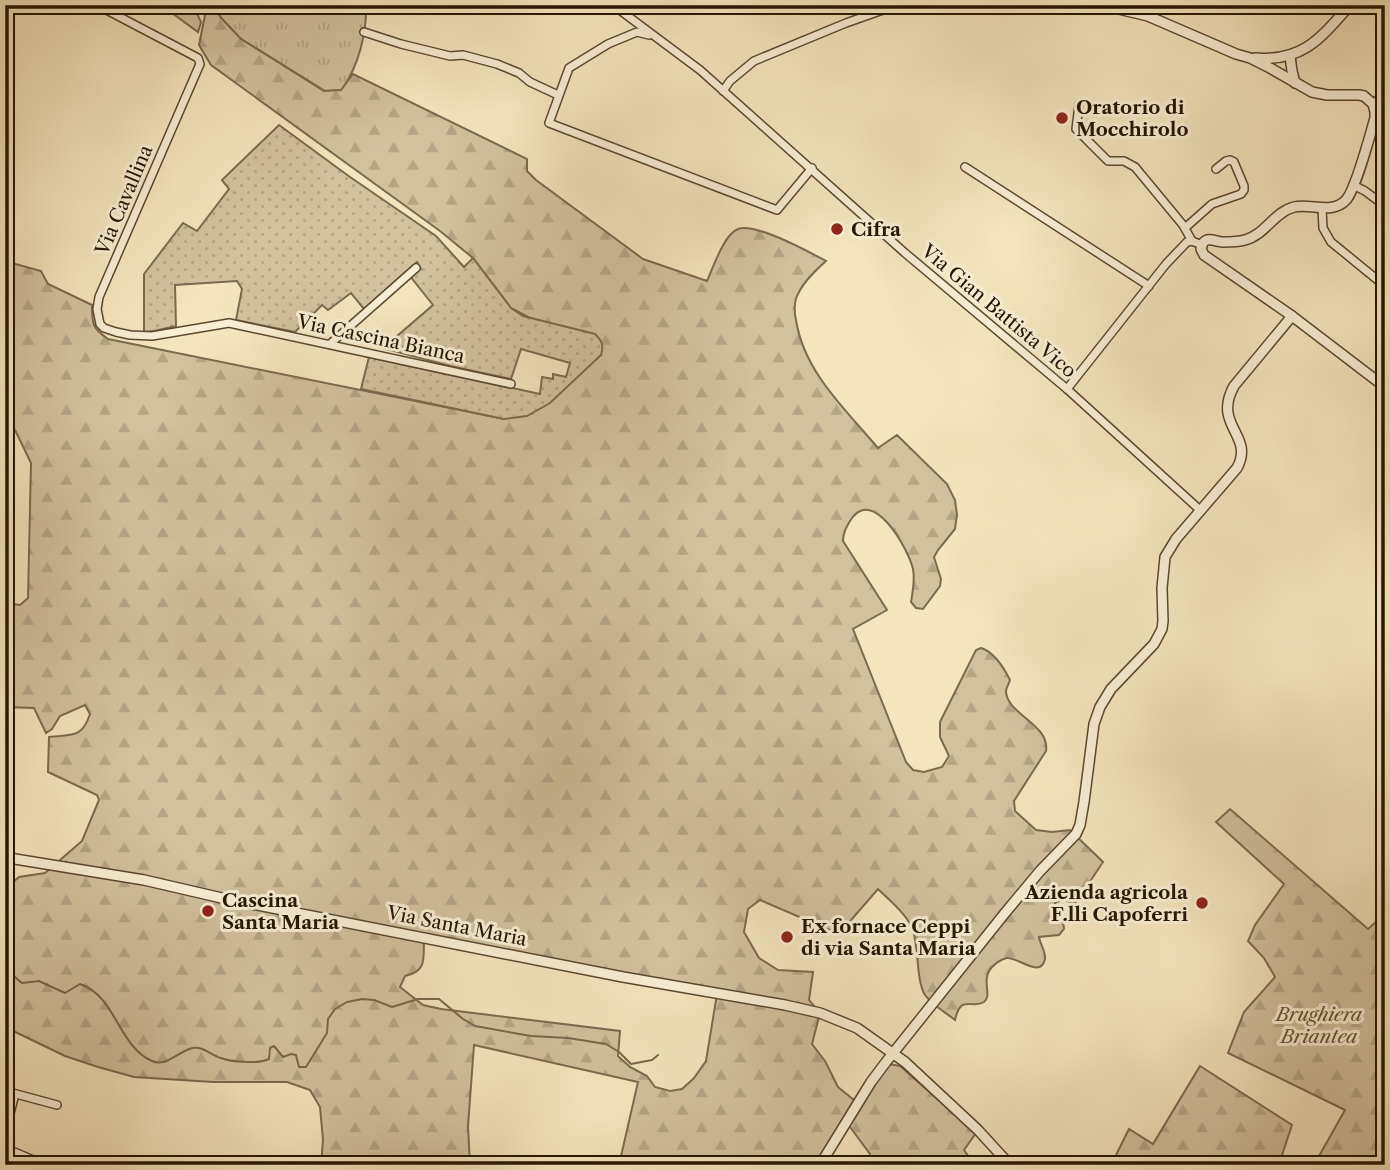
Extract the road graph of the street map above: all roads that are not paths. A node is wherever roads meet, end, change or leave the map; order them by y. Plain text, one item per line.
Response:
1 (97, 5) edge
2 (613, 5) edge
3 (1102, 5) edge
4 (1350, 5) edge
5 (896, 6) edge
6 (364, 32) dead end
7 (653, 36) junction
8 (1286, 57) junction
9 (1250, 58) junction
10 (1284, 75) junction
11 (1295, 83) junction
12 (723, 90) junction
13 (1385, 93) edge
14 (558, 95) junction
15 (1079, 104) dead end
16 (1373, 104) junction
17 (1380, 117) edge
18 (965, 167) dead end
19 (812, 168) junction
20 (1216, 169) dead end
21 (1353, 185) junction
22 (1385, 206) edge
23 (1322, 208) junction
24 (1185, 228) junction
25 (1192, 241) junction
26 (1202, 245) junction
27 (416, 268) dead end
28 (1149, 286) junction
29 (1385, 286) edge
30 (1292, 316) junction
31 (245, 326) joint
32 (330, 344) junction
33 (511, 384) dead end
34 (1385, 387) edge
35 (1068, 389) junction
36 (1200, 510) junction
37 (5, 855) edge
38 (893, 1053) junction
39 (5, 1091) edge
40 (15, 1094) junction
41 (57, 1105) dead end
42 (5, 1133) edge
43 (5, 1149) edge
44 (31, 1159) dead end
45 (820, 1165) edge
46 (1010, 1165) edge

1 - 31 street, Via Cavallina
2 - 7 street, Via Gian Battista Vico
3 - 9 street
4 - 8 street
5 - 12 street
6 - 14 street
7 - 12 street, Via Gian Battista Vico
7 - 14 street
8 - 9 street
8 - 10 street
8 - 11 street
9 - 10 street
10 - 11 street
11 - 16 street
12 - 19 street, Via Gian Battista Vico
13 - 16 street
14 - 19 street
15 - 24 street
16 - 17 street
17 - 21 street
18 - 28 street
19 - 35 street, Via Gian Battista Vico
20 - 24 street
21 - 22 street
21 - 23 street
23 - 26 street
23 - 29 street
24 - 25 street
25 - 26 street
25 - 28 street
26 - 30 street
27 - 32 street
28 - 35 street
30 - 34 street
30 - 36 street
31 - 32 street, Via Cascina Bianca
32 - 33 street, Via Cascina Bianca
35 - 36 street, Via Gian Battista Vico
36 - 38 street
37 - 38 street, Via Santa Maria
38 - 45 street
38 - 46 street, Via Santa Maria
39 - 40 street
40 - 41 street
40 - 42 street
43 - 44 street

